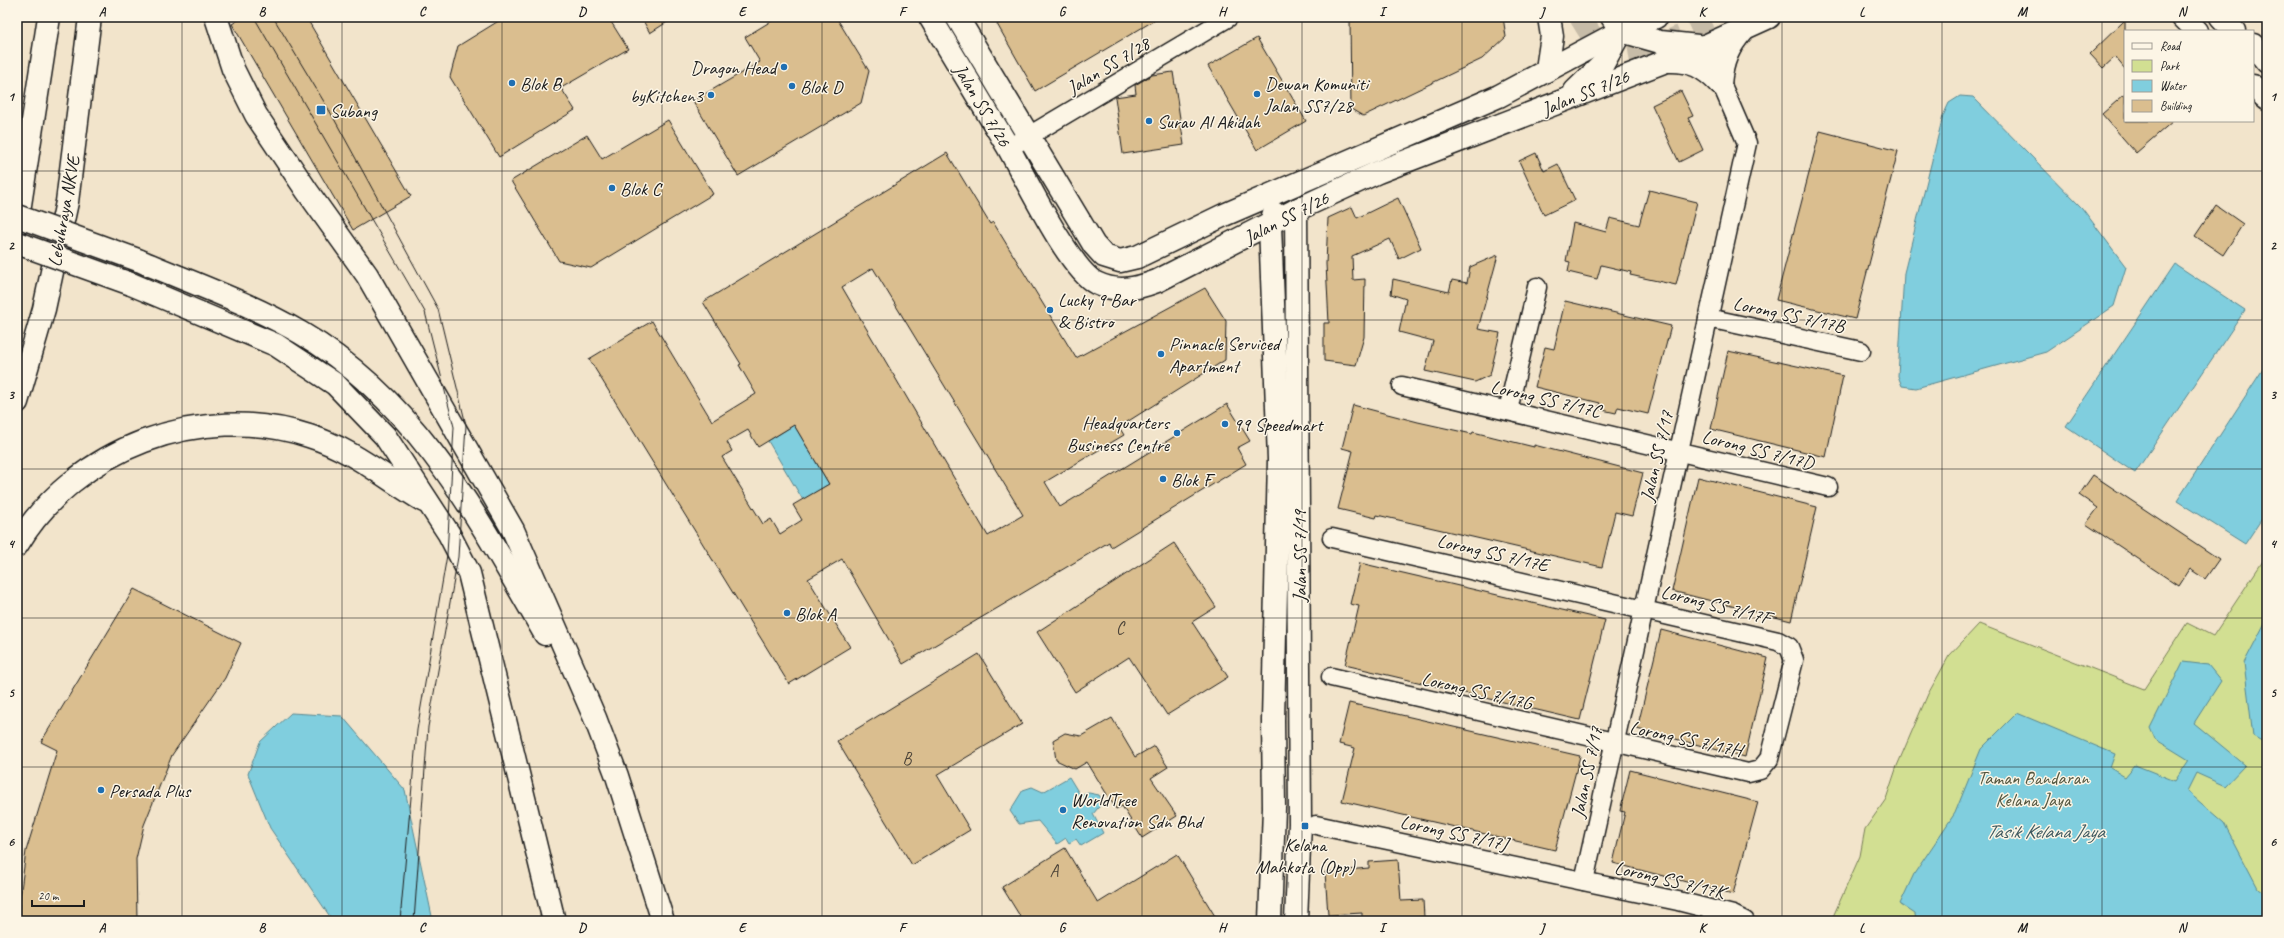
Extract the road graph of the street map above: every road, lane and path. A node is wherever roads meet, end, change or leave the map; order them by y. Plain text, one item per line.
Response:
1 (49, 17) edge
2 (90, 17) edge
3 (216, 17) edge
4 (930, 17) edge
5 (957, 17) edge
6 (1229, 17) edge
7 (1549, 17) edge
8 (1656, 17) edge
9 (1769, 17) edge
10 (2183, 17) edge
11 (2221, 17) edge
12 (2230, 17) edge
13 (1617, 24) edge
14 (1746, 28) junction
15 (2196, 30) edge
16 (2233, 30) edge
17 (2241, 30) edge
18 (1705, 46) junction
19 (2254, 46) edge
20 (2254, 52) edge
21 (1664, 61) junction
22 (2267, 62) edge
23 (2267, 67) edge
24 (1547, 69) junction
25 (1720, 84) junction
26 (2254, 87) edge
27 (35, 99) junction
28 (2267, 99) edge
29 (1565, 100) junction
30 (1028, 136) junction
31 (1008, 148) junction
32 (17, 164) edge
33 (1293, 186) junction
34 (1256, 201) junction
35 (1288, 207) junction
36 (17, 216) edge
37 (17, 224) edge
38 (1270, 225) junction
39 (17, 243) edge
40 (1537, 287) dead end
41 (1708, 318) junction
42 (1861, 351) dead end
43 (1402, 386) dead end
44 (17, 402) edge
45 (1508, 410) junction
46 (1679, 452) junction
47 (1828, 488) dead end
48 (430, 505) junction
49 (1332, 538) dead end
50 (17, 546) edge
51 (1644, 608) junction
52 (1331, 677) dead end
53 (595, 718) junction
54 (1614, 744) junction
55 (1748, 773) joint
56 (1316, 825) dead end
57 (1584, 881) junction
58 (554, 921) edge
59 (663, 921) edge
60 (1270, 921) edge
61 (1296, 921) edge
62 (1745, 921) edge

1 - 27 main road
2 - 44 main road, Lebuhraya NKVE
3 - 53 main road
4 - 31 main road, Jalan SS 7/26
5 - 30 main road, Jalan SS 7/26
6 - 30 street, Jalan SS 7/28
7 - 24 main road
8 - 13 main road, Jalan SS 7/26
9 - 14 main road, Jalan SS 7/26
10 - 15 main road
11 - 16 main road
12 - 17 main road
13 - 18 main road
13 - 24 main road, Jalan SS 7/26
13 - 29 main road
14 - 18 main road, Jalan SS 7/26
14 - 25 main road
18 - 21 main road, Jalan SS 7/26
18 - 25 street, Jalan SS 7/17
19 - 22 main road
20 - 23 main road
21 - 25 main road
21 - 29 main road, Jalan SS 7/26
24 - 33 main road, Jalan SS 7/26
25 - 41 street, Jalan SS 7/17
26 - 28 main road
27 - 32 main road
27 - 37 main road
29 - 35 main road, Jalan SS 7/26
30 - 31 street, Jalan SS 7/28
30 - 34 main road, Jalan SS 7/26
31 - 38 main road, Jalan SS 7/26
33 - 34 main road, Jalan SS 7/26
33 - 35 main road, Jalan SS 7/19
34 - 35 main road
35 - 38 main road, Jalan SS 7/19
35 - 61 main road, Jalan SS 7/19
36 - 53 main road, bridge
38 - 60 main road, Jalan SS 7/19
39 - 48 main road, bridge
40 - 45 street
41 - 42 street, Lorong SS 7/17B
41 - 46 street, Jalan SS 7/17
43 - 45 street, Lorong SS 7/17C
45 - 46 street, Lorong SS 7/17C
46 - 47 street, Lorong SS 7/17D
46 - 51 street, Jalan SS 7/17
48 - 50 main road
48 - 58 main road
49 - 51 street, Lorong SS 7/17E
51 - 54 street, Jalan SS 7/17
51 - 55 street, Lorong SS 7/17F
52 - 54 street, Lorong SS 7/17G
53 - 59 main road
54 - 55 street, Lorong SS 7/17H
54 - 57 street, Jalan SS 7/17
56 - 57 street, Lorong SS 7/17J
57 - 62 street, Lorong SS 7/17K

